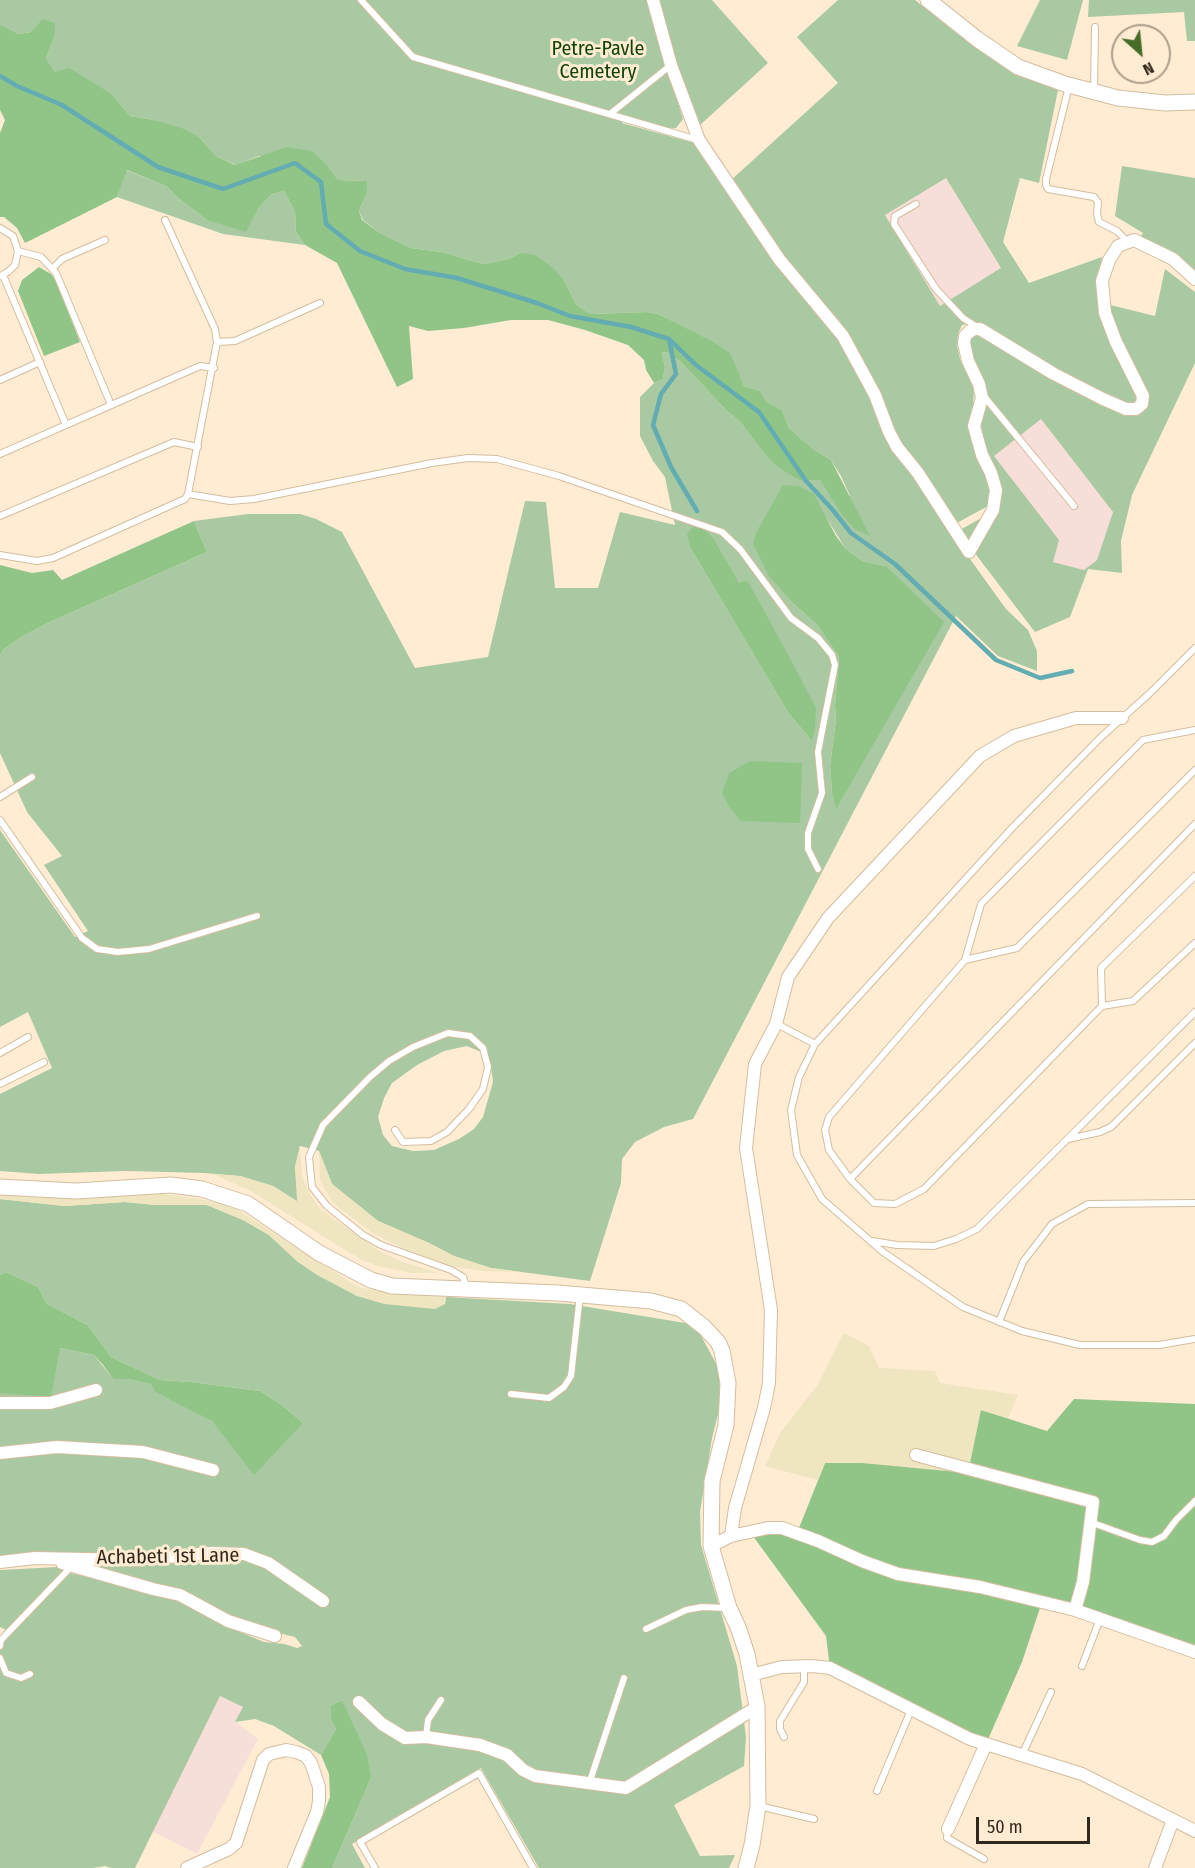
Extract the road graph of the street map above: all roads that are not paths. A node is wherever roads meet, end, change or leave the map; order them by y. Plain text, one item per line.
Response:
1 (361, 0) edge
2 (653, 0) edge
3 (928, 0) edge
4 (1095, 27) dead end
5 (671, 65) junction
6 (1069, 85) junction
7 (1094, 92) junction
8 (1195, 102) edge
9 (610, 114) junction
10 (699, 140) junction
11 (916, 204) dead end
12 (165, 220) dead end
13 (0, 228) edge
14 (105, 240) dead end
15 (1125, 243) junction
16 (18, 250) junction
17 (53, 268) junction
18 (1, 276) edge
19 (1195, 279) edge
20 (320, 303) dead end
21 (980, 329) junction
22 (217, 342) junction
23 (39, 362) junction
24 (214, 368) junction
25 (0, 380) edge
26 (981, 392) junction
27 (111, 405) junction
28 (66, 425) junction
29 (198, 447) junction
30 (0, 454) edge
31 (189, 494) junction
32 (1074, 506) dead end
33 (0, 516) edge
34 (0, 555) edge
35 (1193, 650) edge
36 (1122, 718) junction
37 (1195, 730) edge
38 (1195, 770) edge
39 (32, 777) dead end
40 (0, 797) edge
41 (0, 820) edge
42 (1195, 824) edge
43 (818, 869) dead end
44 (1195, 876) edge
45 (257, 916) dead end
46 (1195, 943) edge
47 (965, 960) junction
48 (1102, 1006) junction
49 (1195, 1012) edge
50 (776, 1024) junction
51 (28, 1037) dead end
52 (1195, 1043) edge
53 (815, 1044) junction
54 (0, 1053) edge
55 (44, 1062) dead end
56 (0, 1084) edge
57 (395, 1130) dead end
58 (1067, 1139) junction
59 (849, 1179) junction
60 (0, 1187) edge
61 (1195, 1203) edge
62 (870, 1241) junction
63 (467, 1290) junction
64 (580, 1294) junction
65 (999, 1322) junction
66 (1195, 1339) edge
67 (96, 1390) dead end
68 (511, 1394) dead end
69 (0, 1403) edge
70 (0, 1453) edge
71 (916, 1455) dead end
72 (213, 1470) dead end
73 (1195, 1502) edge
74 (1090, 1522) junction
75 (731, 1536) junction
76 (711, 1546) junction
77 (34, 1558) junction
78 (0, 1562) edge
79 (72, 1565) junction
80 (323, 1601) dead end
81 (729, 1608) junction
82 (1076, 1610) junction
83 (1100, 1619) junction
84 (646, 1629) dead end
85 (275, 1636) dead end
86 (0, 1646) edge
87 (1195, 1652) edge
88 (0, 1658) edge
89 (804, 1666) junction
90 (1082, 1666) dead end
91 (30, 1674) dead end
92 (751, 1675) junction
93 (624, 1678) dead end
94 (1051, 1692) dead end
95 (441, 1700) dead end
96 (359, 1702) dead end
97 (757, 1707) junction
98 (912, 1709) junction
99 (426, 1737) junction
100 (784, 1737) dead end
101 (986, 1744) junction
102 (1022, 1755) junction
103 (589, 1784) junction
104 (877, 1791) dead end
105 (758, 1806) junction
106 (814, 1819) dead end
107 (1173, 1820) junction
108 (948, 1829) joint
109 (1195, 1831) edge
110 (984, 1859) dead end
111 (187, 1868) edge
112 (294, 1868) edge
113 (375, 1868) edge
114 (533, 1868) edge
115 (746, 1868) edge
116 (1155, 1868) edge

1 - 9 lane
2 - 5 street
3 - 6 street
4 - 7 lane
5 - 9 lane
5 - 10 street
6 - 7 street
6 - 15 lane
7 - 8 street
9 - 10 lane
10 - 26 street
11 - 21 lane
12 - 22 lane
13 - 16 lane
14 - 17 lane
15 - 19 street
15 - 21 street
16 - 17 lane
16 - 18 lane
17 - 27 lane
18 - 23 lane
20 - 22 lane
21 - 26 street
22 - 24 lane
23 - 25 lane
23 - 28 lane
24 - 27 lane
24 - 29 lane
26 - 32 lane
27 - 28 lane
28 - 30 lane
29 - 31 lane
29 - 33 lane
31 - 34 lane
31 - 43 lane
35 - 36 lane
36 - 50 street
36 - 53 lane
37 - 47 lane
38 - 47 lane
39 - 40 lane
41 - 45 lane
42 - 59 lane
44 - 48 lane
46 - 48 lane
47 - 59 lane
48 - 59 lane
49 - 58 lane
50 - 53 lane
50 - 75 street
51 - 54 lane
52 - 58 lane
53 - 62 lane
55 - 56 lane
57 - 63 lane
58 - 62 lane
60 - 63 street
61 - 65 lane
62 - 65 lane
63 - 64 street
64 - 68 lane
64 - 76 street
65 - 66 lane
67 - 69 street
70 - 72 street
71 - 74 street
73 - 74 lane
74 - 82 street
75 - 76 street
75 - 82 street
76 - 81 street
77 - 78 street, Achabeti 1st Lane
77 - 79 street
77 - 80 street, Achabeti 1st Lane
79 - 85 street
79 - 86 lane
81 - 84 lane
81 - 92 street
82 - 83 street
83 - 87 street
83 - 90 lane
88 - 91 lane
89 - 92 street
89 - 98 street
89 - 100 lane
92 - 97 street
93 - 103 lane
94 - 102 lane
95 - 99 lane
96 - 99 street
97 - 103 street
97 - 105 street
98 - 101 street
98 - 104 lane
99 - 103 street
101 - 102 street
101 - 108 street
102 - 107 street
105 - 106 lane
105 - 115 street
107 - 109 street
107 - 116 street
108 - 110 lane
111 - 112 street
113 - 114 lane

